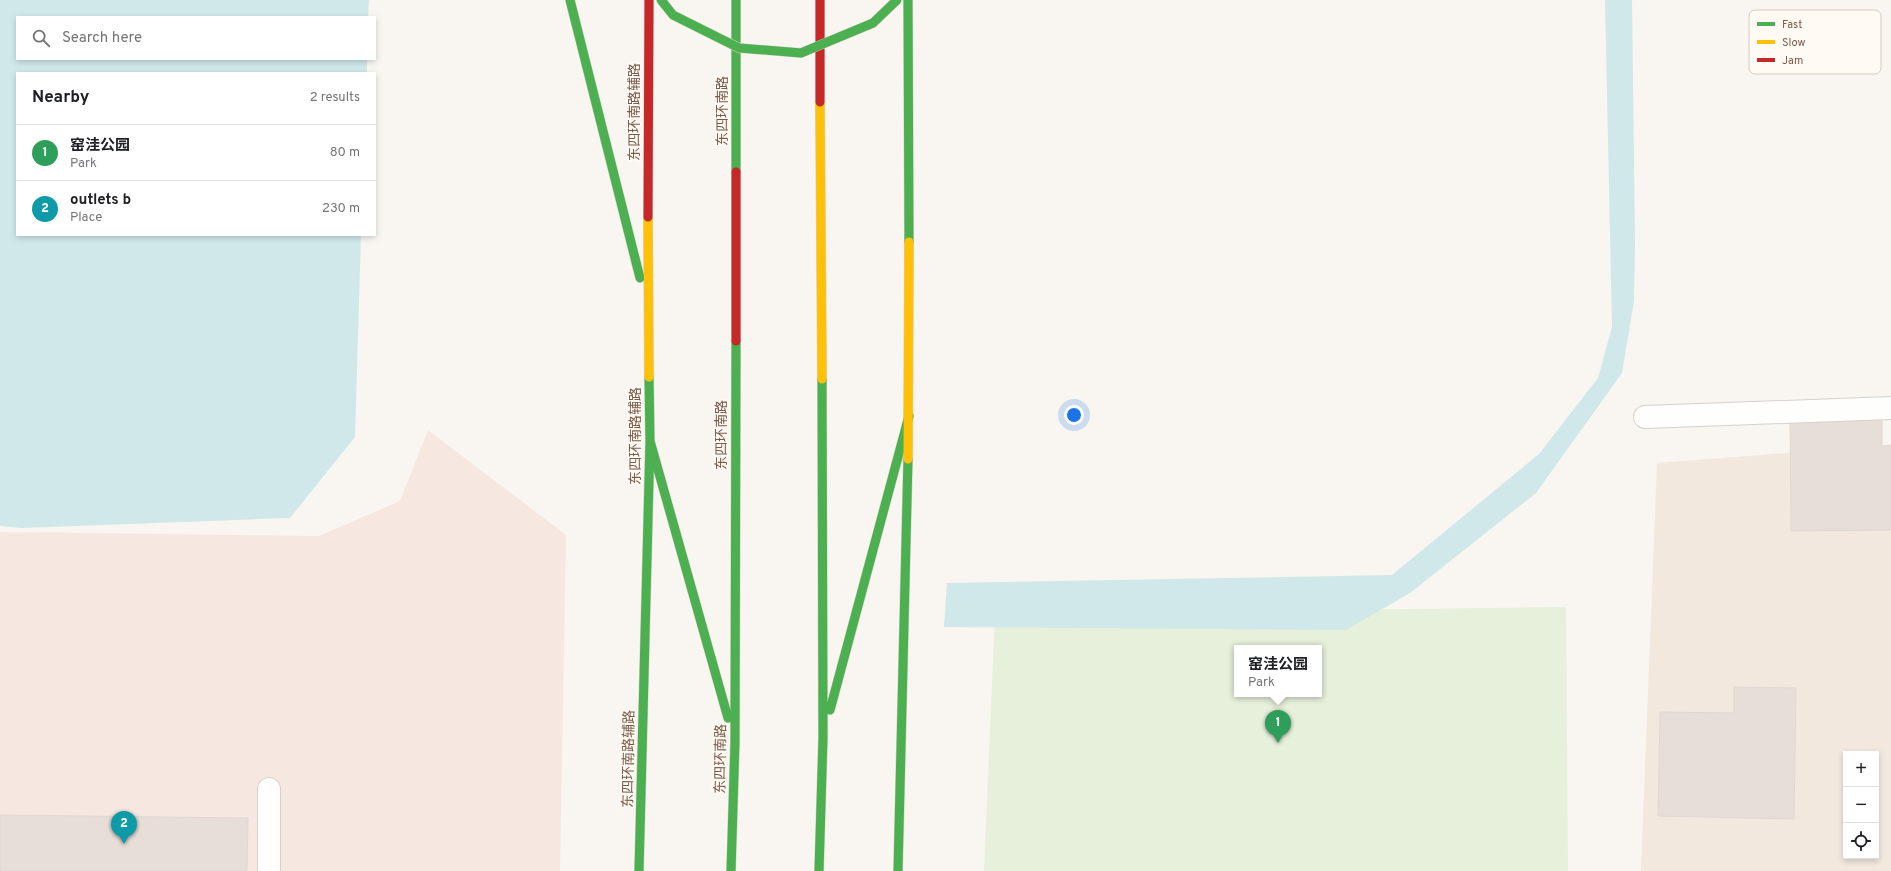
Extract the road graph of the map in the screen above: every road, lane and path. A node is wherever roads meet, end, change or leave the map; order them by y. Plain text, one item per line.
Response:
1 (570, 0) edge
2 (649, 0) edge
3 (661, 0) edge
4 (736, 0) edge
5 (820, 0) edge
6 (897, 0) edge
7 (908, 0) edge
8 (648, 309) junction
9 (1891, 408) edge
10 (909, 416) junction
11 (1645, 417) dead end
12 (650, 441) junction
13 (823, 738) junction
14 (735, 742) junction
15 (269, 789) dead end
16 (269, 871) edge
17 (639, 871) edge
18 (731, 871) edge
19 (819, 871) edge
20 (898, 871) edge

1 - 8 main road
2 - 8 main road, 东四环南路辅路
3 - 6 main road, bridge
4 - 14 main road, 东四环南路
5 - 13 main road
7 - 10 main road
8 - 12 main road, 东四环南路辅路
9 - 11 street
10 - 13 main road
10 - 20 main road
12 - 14 main road
12 - 17 main road, 东四环南路辅路
13 - 19 main road
14 - 18 main road, 东四环南路
15 - 16 street

